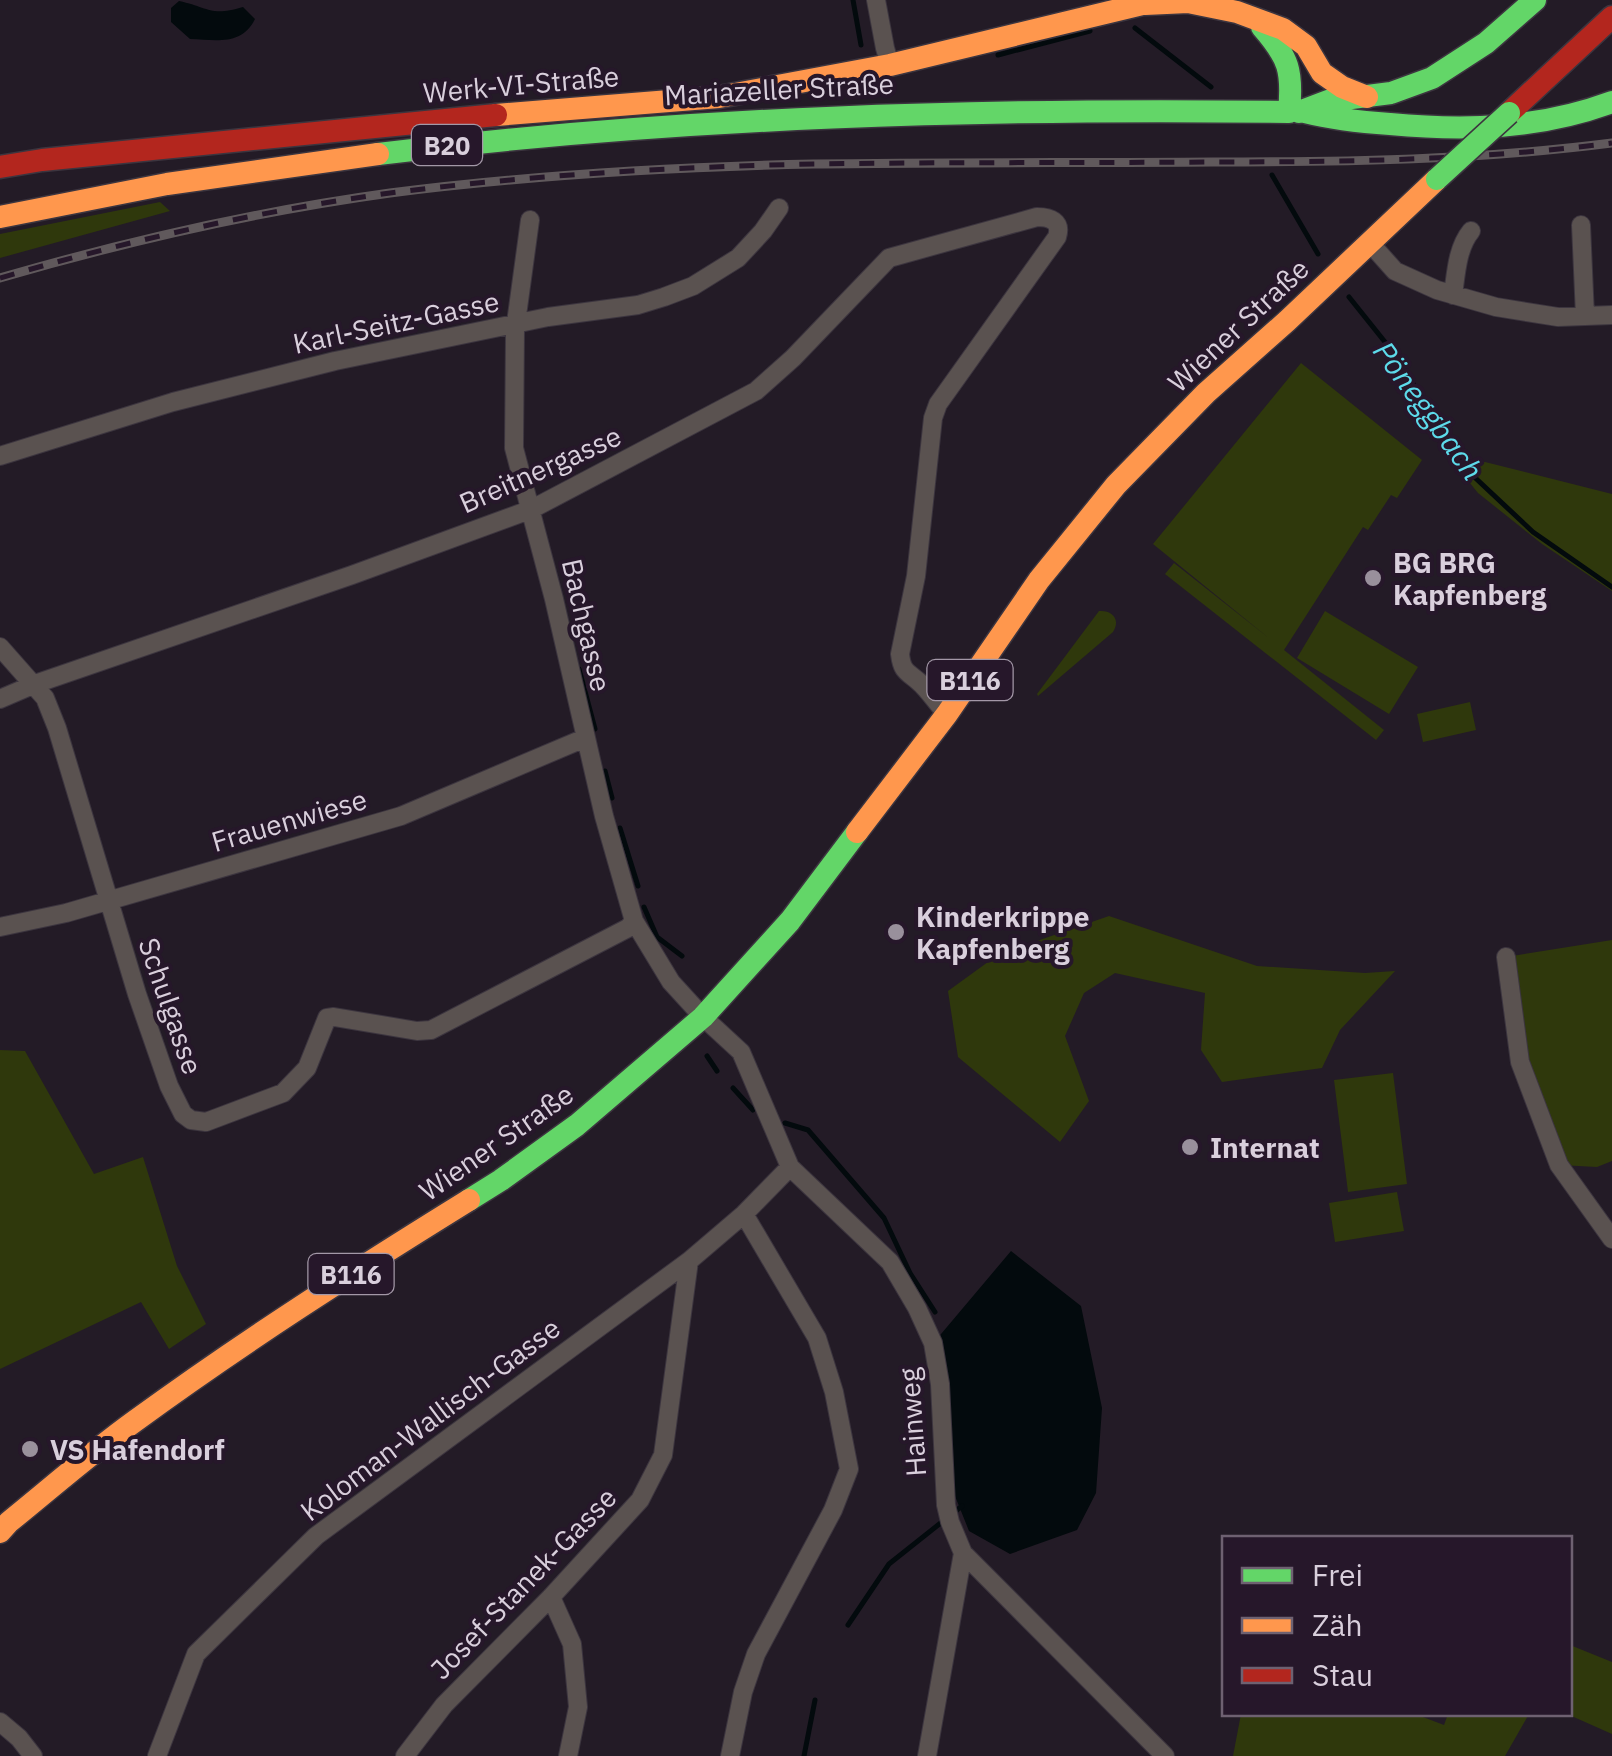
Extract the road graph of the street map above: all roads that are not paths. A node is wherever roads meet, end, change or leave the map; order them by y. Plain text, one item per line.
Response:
1 (876, 0) edge
2 (1535, 0) edge
3 (1152, 2) edge
4 (1246, 7) edge
5 (1612, 17) edge
6 (890, 65) junction
7 (1322, 73) junction
8 (1367, 96) junction
9 (1612, 102) edge
10 (1297, 112) junction
11 (0, 167) edge
12 (779, 208) dead end
13 (0, 217) edge
14 (530, 220) dead end
15 (1581, 225) dead end
16 (1471, 231) dead end
17 (1370, 244) junction
18 (1453, 294) junction
19 (1586, 316) junction
20 (1612, 316) edge
21 (517, 325) junction
22 (0, 456) edge
23 (532, 509) junction
24 (0, 647) edge
25 (35, 684) junction
26 (0, 699) edge
27 (947, 714) junction
28 (585, 738) junction
29 (107, 901) junction
30 (634, 921) junction
31 (0, 927) edge
32 (1506, 957) dead end
33 (703, 1017) junction
34 (790, 1167) junction
35 (744, 1214) junction
36 (1612, 1239) edge
37 (688, 1262) junction
38 (0, 1532) edge
39 (963, 1553) junction
40 (551, 1597) junction
41 (0, 1722) edge
42 (33, 1756) edge
43 (157, 1756) edge
44 (404, 1756) edge
45 (568, 1756) edge
46 (730, 1756) edge
47 (926, 1756) edge
48 (1165, 1756) edge

1 - 6 street
2 - 8 main road, Mariazeller Straße
3 - 4 main road, Werk-VI-Straße
3 - 6 main road, Werk-VI-Straße
4 - 7 main road, Werk-VI-Straße
4 - 10 main road
5 - 17 main road, Wiener Straße / B116, bridge
6 - 11 main road, Werk-VI-Straße
7 - 8 main road
7 - 10 main road
8 - 10 main road, Mariazeller Straße
9 - 10 main road
10 - 13 main road, Mariazeller Straße / B20
12 - 21 street, Karl-Seitz-Gasse
14 - 21 street, Bachgasse
15 - 19 street
16 - 18 street
17 - 18 street
17 - 27 main road, Wiener Straße / B116
18 - 19 street
19 - 20 street
21 - 22 street, Karl-Seitz-Gasse
21 - 23 street, Bachgasse
23 - 25 street, Breitnergasse
23 - 27 street, Breitnergasse
23 - 28 street, Bachgasse
24 - 25 street, Schulgasse
25 - 26 street, Breitnergasse
25 - 29 street, Schulgasse
27 - 33 main road, Wiener Straße / B116
28 - 29 street, Frauenwiese
28 - 30 street, Bachgasse
29 - 30 street, Schulgasse
29 - 31 street, Frauenwiese
30 - 33 street, Bachgasse
32 - 36 street
33 - 34 street, Hainweg
33 - 38 main road, Wiener Straße / B116
34 - 35 street, Koloman-Wallisch-Gasse
34 - 39 street, Hainweg
35 - 37 street, Koloman-Wallisch-Gasse
35 - 46 street
37 - 40 street, Josef-Stanek-Gasse
37 - 43 street, Koloman-Wallisch-Gasse
39 - 47 street
39 - 48 street, Hainweg
40 - 44 street, Josef-Stanek-Gasse
40 - 45 street
41 - 42 street

